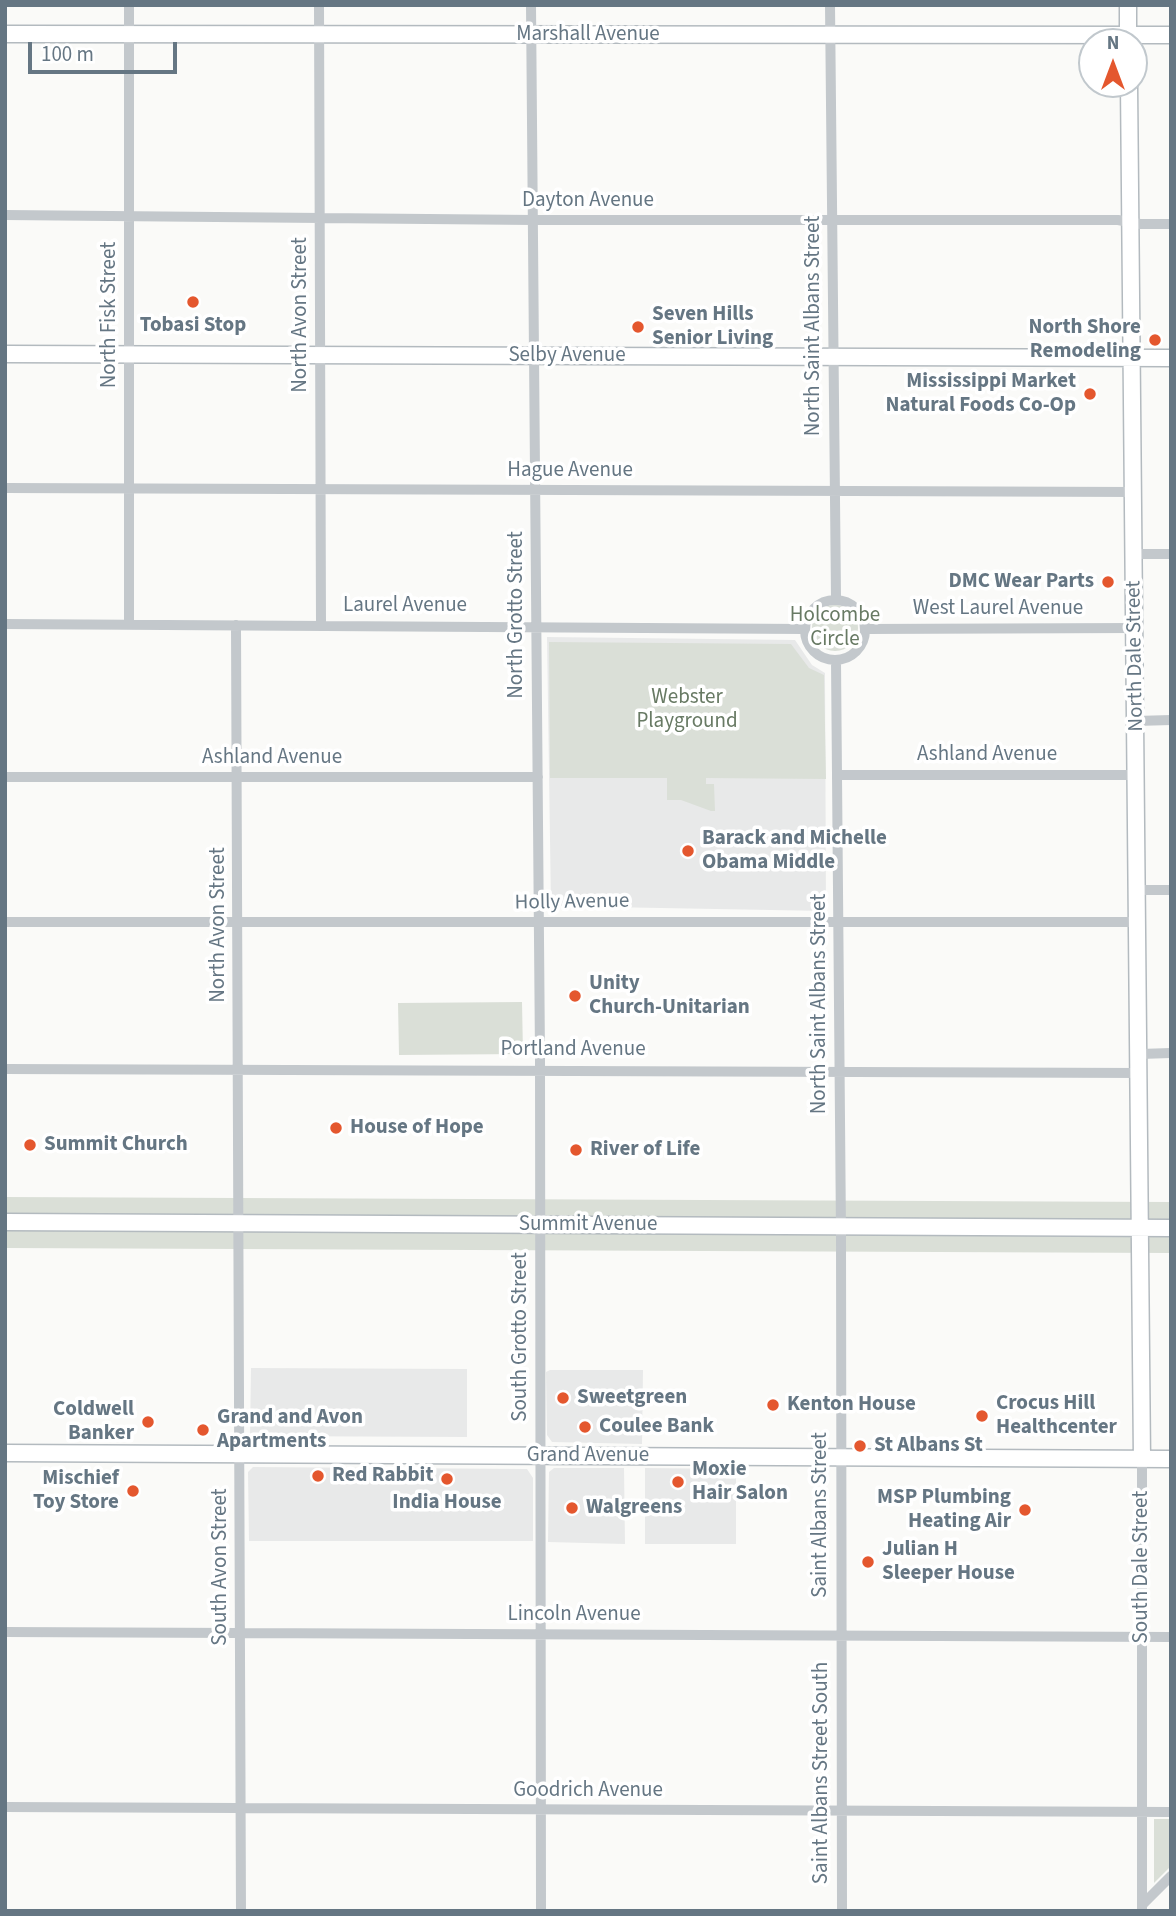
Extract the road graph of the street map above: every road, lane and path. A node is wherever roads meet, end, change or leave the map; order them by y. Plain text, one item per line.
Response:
1 (129, 5) edge
2 (319, 5) edge
3 (531, 5) edge
4 (830, 5) edge
5 (1128, 5) edge
6 (1128, 28) edge
7 (5, 34) edge
8 (129, 34) junction
9 (319, 34) junction
10 (532, 35) junction
11 (830, 35) junction
12 (1171, 35) edge
13 (1148, 37) edge
14 (1078, 38) edge
15 (1129, 98) edge
16 (5, 215) edge
17 (129, 216) junction
18 (320, 219) junction
19 (533, 220) junction
20 (832, 221) junction
21 (1130, 222) junction
22 (1171, 224) edge
23 (5, 354) edge
24 (130, 355) junction
25 (320, 355) junction
26 (533, 356) junction
27 (833, 356) junction
28 (1132, 357) junction
29 (1171, 358) edge
30 (5, 488) edge
31 (130, 489) junction
32 (321, 489) junction
33 (536, 490) junction
34 (834, 491) junction
35 (1134, 492) junction
36 (1135, 554) junction
37 (1171, 554) edge
38 (836, 598) junction
39 (5, 624) edge
40 (129, 625) junction
41 (236, 625) junction
42 (321, 625) junction
43 (537, 626) junction
44 (1135, 628) junction
45 (804, 629) junction
46 (865, 629) junction
47 (836, 661) junction
48 (1171, 720) edge
49 (1136, 721) junction
50 (837, 775) junction
51 (1137, 775) junction
52 (5, 777) edge
53 (237, 777) junction
54 (538, 777) junction
55 (1139, 890) junction
56 (1171, 890) edge
57 (5, 922) edge
58 (538, 922) junction
59 (1139, 922) junction
60 (238, 923) junction
61 (838, 923) junction
62 (1171, 1053) edge
63 (1140, 1054) junction
64 (5, 1069) edge
65 (540, 1069) junction
66 (839, 1070) junction
67 (239, 1071) junction
68 (1140, 1073) junction
69 (5, 1222) edge
70 (239, 1224) junction
71 (540, 1225) junction
72 (841, 1226) junction
73 (1141, 1228) junction
74 (1171, 1228) edge
75 (5, 1453) edge
76 (240, 1454) junction
77 (540, 1456) junction
78 (841, 1458) junction
79 (1142, 1459) junction
80 (1171, 1459) edge
81 (5, 1632) edge
82 (240, 1633) junction
83 (540, 1635) junction
84 (840, 1635) junction
85 (1142, 1637) junction
86 (1171, 1637) edge
87 (5, 1807) edge
88 (242, 1808) junction
89 (540, 1810) junction
90 (841, 1812) junction
91 (1142, 1812) junction
92 (1171, 1812) edge
93 (1171, 1876) edge
94 (1142, 1908) edge
95 (241, 1911) edge
96 (541, 1911) edge
97 (842, 1911) edge

1 - 8 street, North Fisk Street
2 - 9 street, North Avon Street
3 - 10 street, North Grotto Street
4 - 11 street, North Saint Albans Street
5 - 6 street
7 - 8 street, Marshall Avenue
8 - 9 street, Marshall Avenue
8 - 17 street, North Fisk Street
9 - 10 street, Marshall Avenue
9 - 18 street, North Avon Street
10 - 11 street, Marshall Avenue
10 - 19 street, North Grotto Street
11 - 14 street, Marshall Avenue
11 - 20 street, North Saint Albans Street
12 - 13 street, Marshall Avenue
15 - 21 street, North Dale Street
16 - 17 street, Dayton Avenue
17 - 18 street, Dayton Avenue
17 - 24 street, North Fisk Street
18 - 19 street, Dayton Avenue
18 - 25 street, North Avon Street
19 - 20 street, Dayton Avenue
19 - 26 street, North Grotto Street
20 - 21 street, Dayton Avenue
20 - 27 street, North Saint Albans Street
21 - 22 street, Dayton Avenue
21 - 28 street, North Dale Street
23 - 24 street, Selby Avenue
24 - 25 street, Selby Avenue
24 - 31 street, North Fisk Street
25 - 26 street, Selby Avenue
25 - 32 street, North Avon Street
26 - 27 street, Selby Avenue
26 - 33 street, North Grotto Street
27 - 28 street, Selby Avenue
27 - 34 street, North Saint Albans Street
28 - 29 street, Selby Avenue
28 - 35 street, North Dale Street
30 - 31 street, Hague Avenue
31 - 32 street, Hague Avenue
31 - 40 street, North Fisk Street
32 - 33 street, Hague Avenue
32 - 42 street, North Avon Street
33 - 34 street, Hague Avenue
33 - 43 street, North Grotto Street
34 - 35 street, Hague Avenue
34 - 38 street, North Saint Albans Street
35 - 36 street, North Dale Street
36 - 37 street
36 - 44 street, North Dale Street
38 - 45 street
38 - 46 street
39 - 40 street, Laurel Avenue
40 - 41 street, Laurel Avenue
41 - 42 street, Laurel Avenue
41 - 53 street, North Avon Street
42 - 43 street, Laurel Avenue
43 - 45 street, Laurel Avenue
43 - 54 street, North Grotto Street
44 - 46 street, West Laurel Avenue
44 - 49 street, North Dale Street
45 - 47 street
46 - 47 street
47 - 50 street, North Saint Albans Street
48 - 49 street
49 - 51 street, North Dale Street
50 - 51 street, Ashland Avenue
50 - 61 street, North Saint Albans Street
51 - 55 street, North Dale Street
52 - 53 street, Ashland Avenue
53 - 54 street, Ashland Avenue
53 - 60 street, North Avon Street
54 - 58 street, North Grotto Street
55 - 56 street
55 - 59 street, North Dale Street
57 - 60 street, Holly Avenue
58 - 60 street, Holly Avenue
58 - 61 street, Holly Avenue
58 - 65 street, North Grotto Street
59 - 61 street, Holly Avenue
59 - 63 street, North Dale Street
60 - 67 street, North Avon Street
61 - 66 street, North Saint Albans Street
62 - 63 street
63 - 68 street, North Dale Street
64 - 67 street, Portland Avenue
65 - 66 street, Portland Avenue
65 - 67 street, Portland Avenue
65 - 71 street, North Grotto Street
66 - 68 street, Portland Avenue
66 - 72 street, North Saint Albans Street
67 - 70 street, North Avon Street
68 - 73 street, North Dale Street
69 - 70 street, Summit Avenue
70 - 71 street, Summit Avenue
70 - 76 street, South Avon Street
71 - 72 street, Summit Avenue
71 - 77 street, South Grotto Street
72 - 73 street, Summit Avenue
72 - 78 street, Saint Albans Street
73 - 74 street, Summit Avenue
73 - 79 street, South Dale Street
75 - 76 street, Grand Avenue
76 - 77 street, Grand Avenue
76 - 82 street, South Avon Street
77 - 78 street, Grand Avenue
77 - 83 street, South Grotto Street
78 - 79 street, Grand Avenue
78 - 84 street, Saint Albans Street
79 - 80 street, Grand Avenue
79 - 85 street, South Dale Street
81 - 82 street, Lincoln Avenue
82 - 83 street, Lincoln Avenue
82 - 88 street, South Avon Street
83 - 84 street, Lincoln Avenue
83 - 89 street, South Grotto Street
84 - 85 street, Lincoln Avenue
84 - 90 street, Saint Albans Street South
85 - 86 street, Lincoln Avenue
85 - 91 street, South Dale Street
87 - 88 street, Goodrich Avenue
88 - 89 street, Goodrich Avenue
88 - 95 street, South Avon Street
89 - 90 street, Goodrich Avenue
89 - 96 street, South Grotto Street
90 - 91 street, Goodrich Avenue
90 - 97 street, Saint Albans Street South
91 - 92 street, Goodrich Avenue
91 - 94 street, South Dale Street
93 - 94 street

